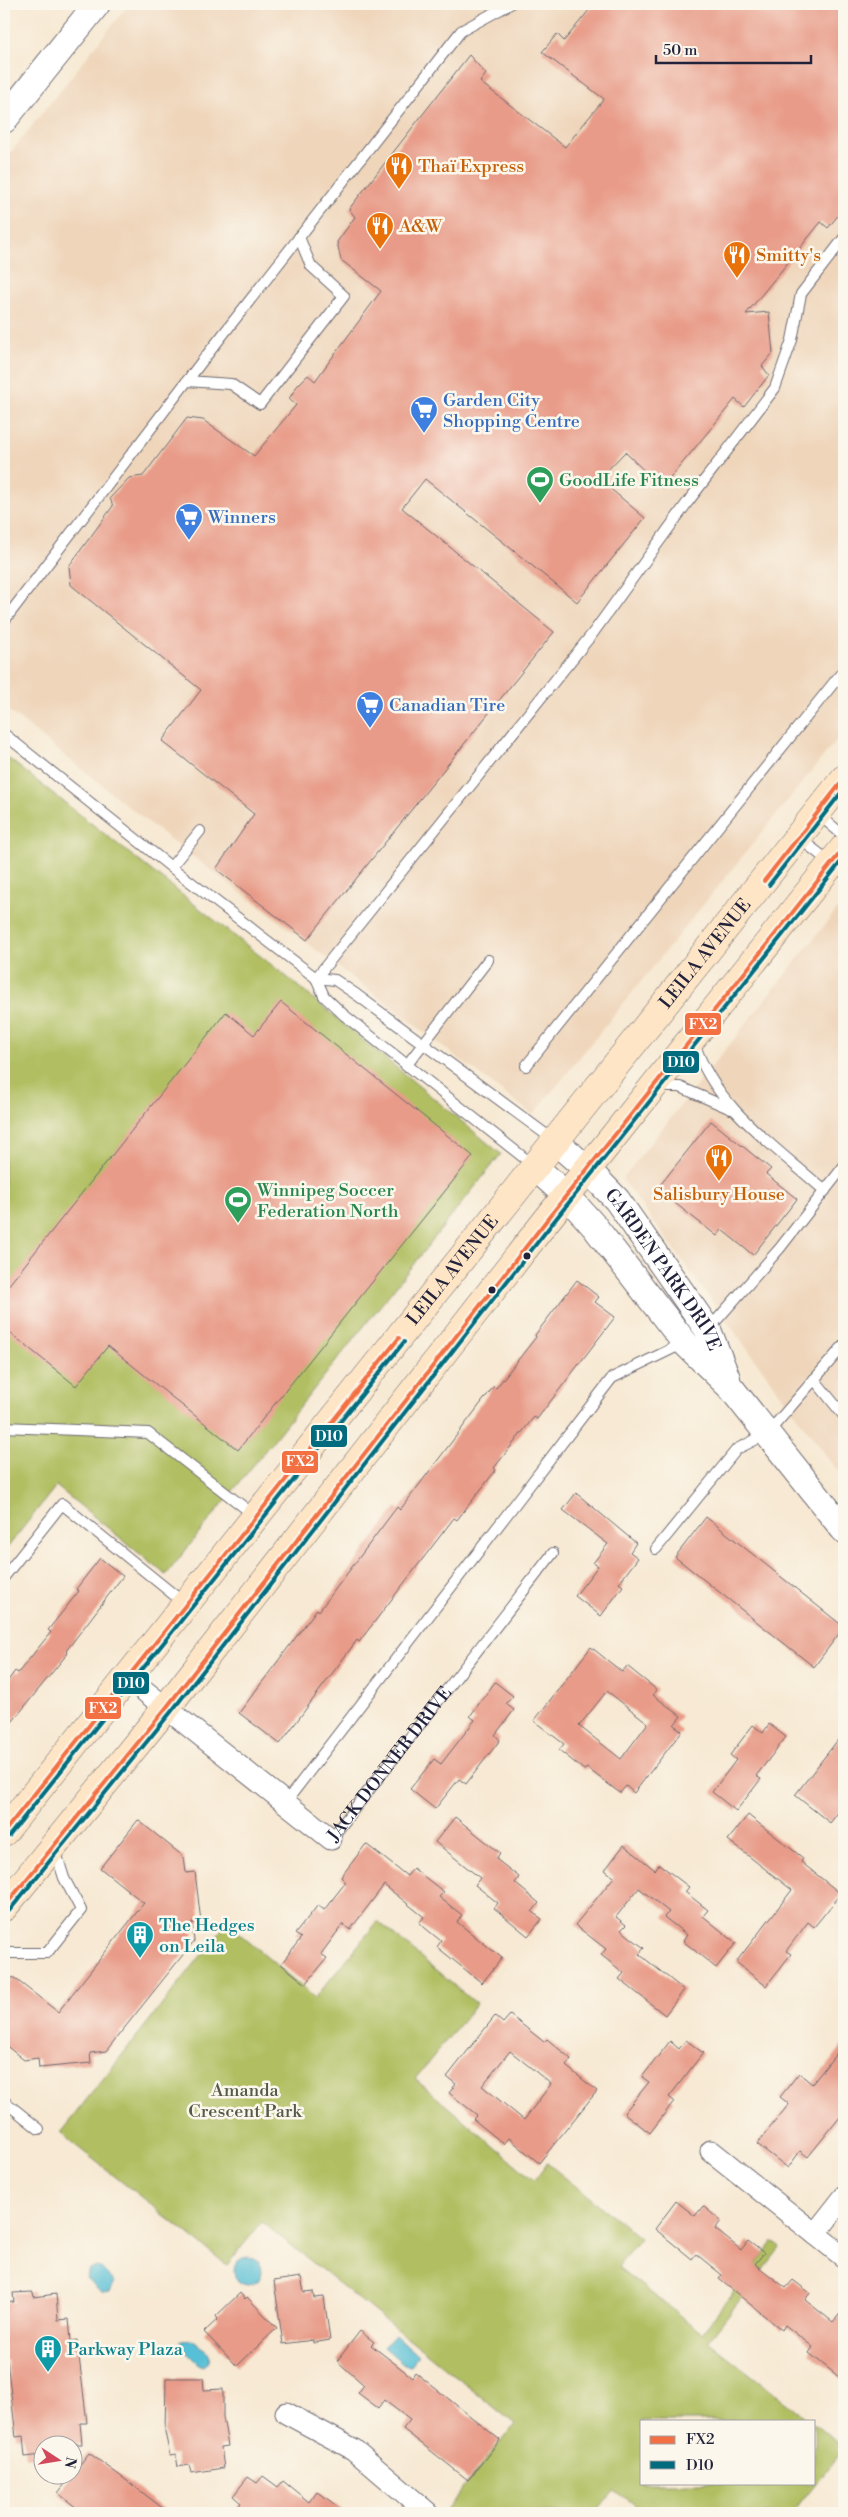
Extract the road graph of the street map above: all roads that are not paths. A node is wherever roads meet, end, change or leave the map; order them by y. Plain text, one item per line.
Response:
1 (97, 4) edge
2 (510, 4) edge
3 (4, 120) edge
4 (299, 237) junction
5 (844, 238) edge
6 (187, 381) junction
7 (4, 621) edge
8 (844, 670) edge
9 (4, 734) edge
10 (844, 779) edge
11 (817, 813) junction
12 (200, 831) dead end
13 (844, 836) edge
14 (799, 838) junction
15 (840, 861) edge
16 (171, 867) junction
17 (488, 960) dead end
18 (316, 978) junction
19 (693, 1038) junction
20 (424, 1042) junction
21 (406, 1066) junction
22 (526, 1066) dead end
23 (653, 1088) junction
24 (735, 1110) junction
25 (556, 1142) junction
26 (844, 1166) edge
27 (536, 1168) junction
28 (588, 1170) junction
29 (825, 1191) junction
30 (567, 1196) junction
31 (697, 1336) junction
32 (844, 1344) edge
33 (814, 1379) junction
34 (844, 1416) edge
35 (4, 1427) edge
36 (768, 1434) junction
37 (256, 1517) junction
38 (844, 1530) edge
39 (656, 1549) dead end
40 (553, 1553) dead end
41 (4, 1577) edge
42 (185, 1604) junction
43 (127, 1678) junction
44 (166, 1708) junction
45 (285, 1803) junction
46 (4, 1832) edge
47 (331, 1839) joint
48 (53, 1846) junction
49 (4, 1907) edge
50 (4, 1953) edge
51 (4, 2101) edge
52 (39, 2129) dead end
53 (711, 2151) dead end
54 (844, 2198) edge
55 (815, 2234) junction
56 (844, 2257) edge
57 (286, 2412) dead end
58 (428, 2513) edge

1 - 3 street
2 - 4 lane
4 - 6 lane
4 - 6 lane
5 - 18 lane
6 - 7 lane
8 - 22 lane
9 - 16 lane
10 - 11 main road, LEILA AVENUE
11 - 13 lane
11 - 14 main road, LEILA AVENUE
12 - 16 lane
14 - 15 lane
14 - 25 main road, LEILA AVENUE
15 - 19 main road
16 - 18 lane
17 - 20 lane
18 - 20 lane
18 - 21 lane
19 - 23 main road
19 - 24 lane
20 - 21 lane
20 - 25 lane
21 - 27 lane
23 - 24 lane
23 - 28 main road
24 - 29 lane
25 - 27 main road, LEILA AVENUE
25 - 28 street, GARDEN PARK DRIVE
26 - 29 lane
27 - 30 street, GARDEN PARK DRIVE
27 - 37 main road, LEILA AVENUE
28 - 30 main road
28 - 31 street, GARDEN PARK DRIVE
29 - 31 lane
30 - 31 street, GARDEN PARK DRIVE
30 - 44 main road
31 - 36 street, GARDEN PARK DRIVE
31 - 45 lane
32 - 33 lane
33 - 34 lane
33 - 36 lane
35 - 37 lane
36 - 38 street, GARDEN PARK DRIVE
36 - 39 lane
37 - 42 main road, LEILA AVENUE
40 - 47 lane, JACK DONNER DRIVE
41 - 42 lane
42 - 43 main road, LEILA AVENUE
43 - 44 street, JACK DONNER DRIVE
43 - 46 main road, LEILA AVENUE
44 - 45 street, JACK DONNER DRIVE
44 - 48 main road
45 - 47 street, JACK DONNER DRIVE
48 - 49 main road
48 - 50 lane
51 - 52 lane
53 - 55 street
54 - 55 street
55 - 56 street
57 - 58 street

